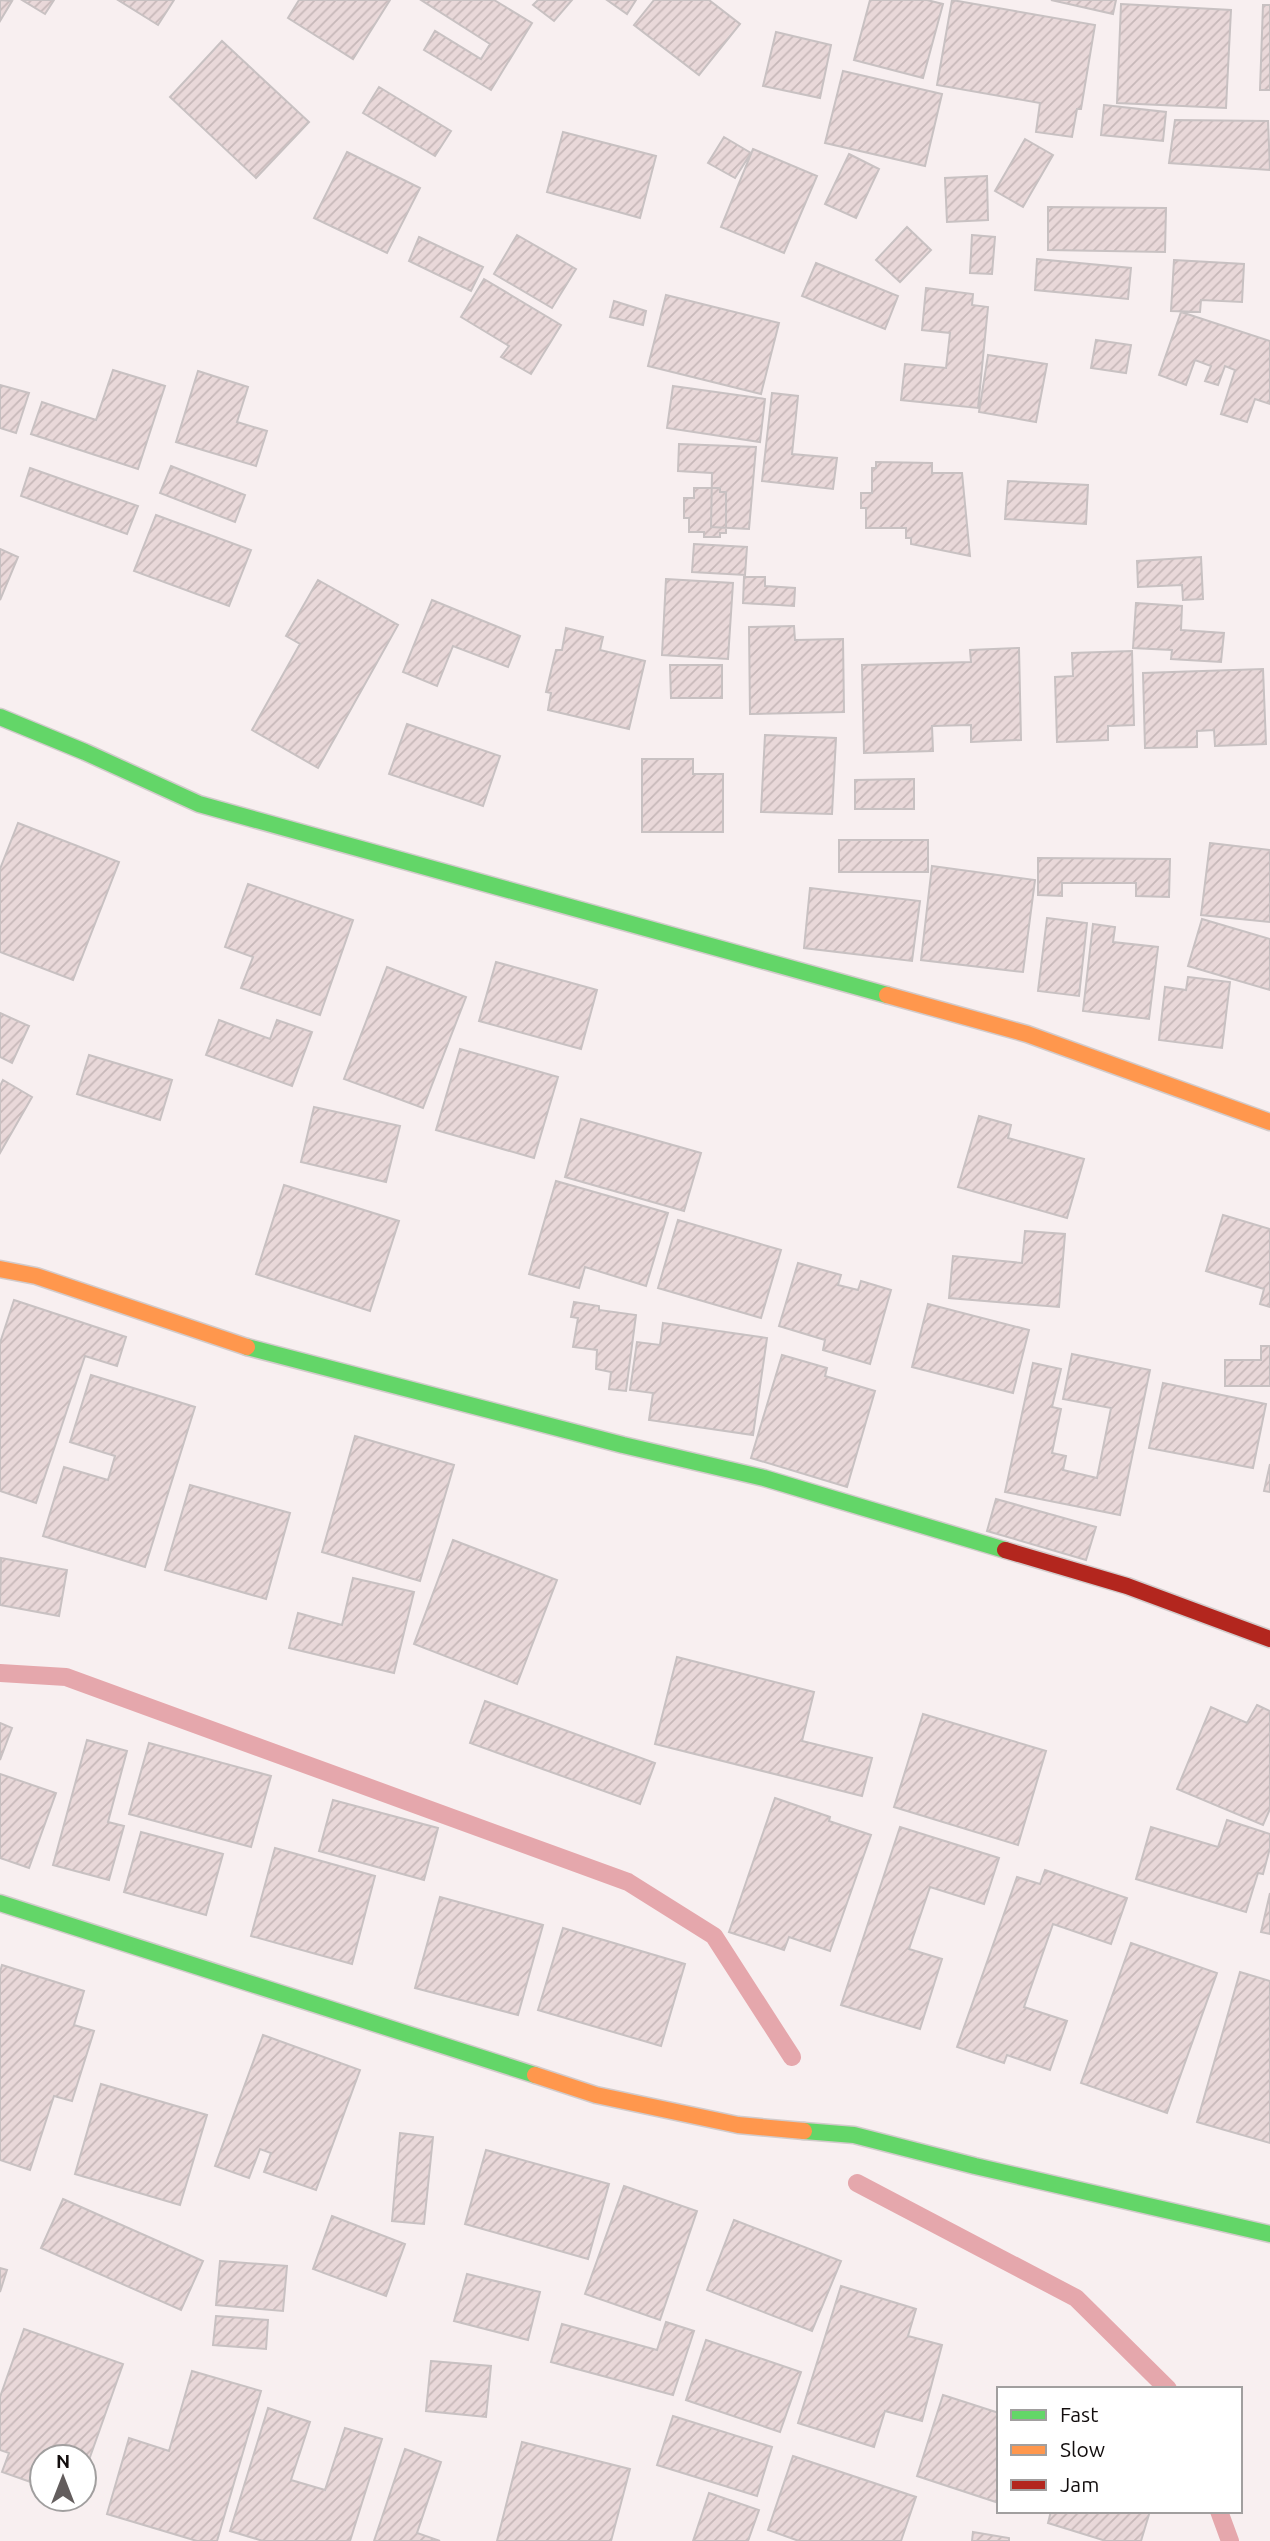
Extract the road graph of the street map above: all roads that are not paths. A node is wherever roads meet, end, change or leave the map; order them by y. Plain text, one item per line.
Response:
1 (0, 717) edge
2 (1270, 1122) edge
3 (0, 1269) edge
4 (1270, 1639) edge
5 (0, 1903) edge
6 (1270, 2234) edge

1 - 2 street
3 - 4 street
5 - 6 street

